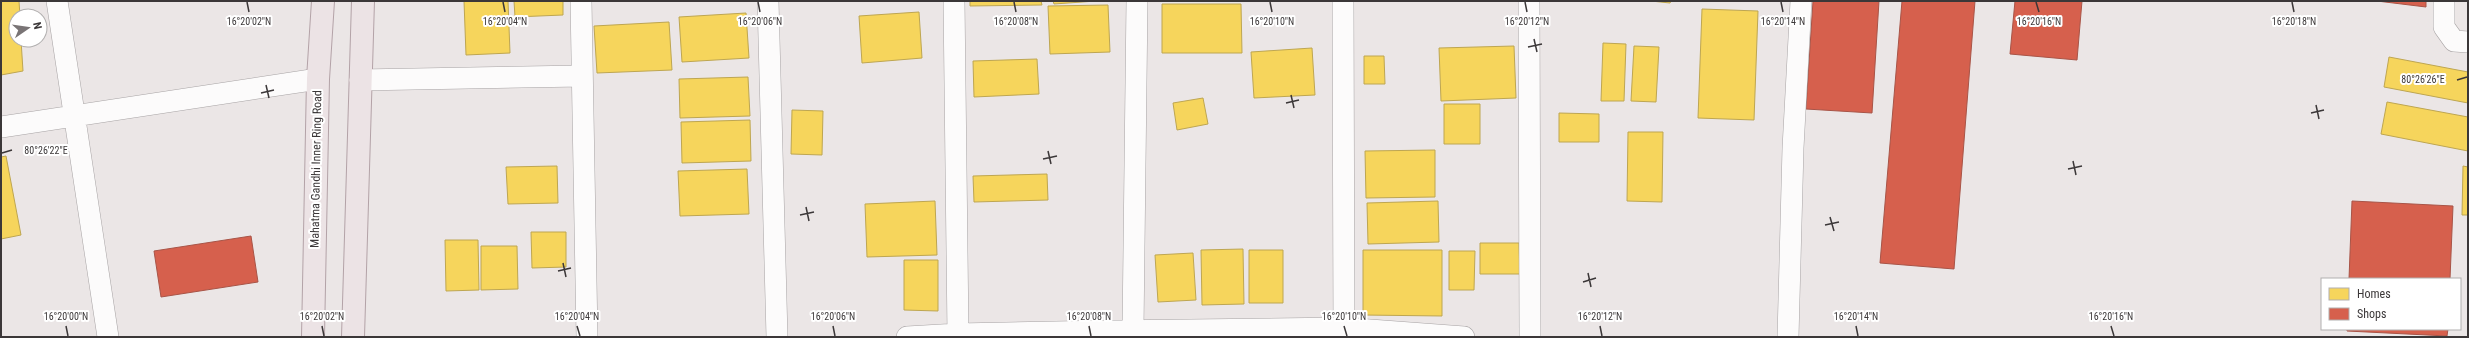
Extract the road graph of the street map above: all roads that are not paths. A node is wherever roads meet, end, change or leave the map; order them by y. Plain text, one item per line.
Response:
1 (57, 1) edge
2 (323, 1) edge
3 (363, 1) edge
4 (580, 1) edge
5 (768, 1) edge
6 (954, 1) edge
7 (1137, 1) edge
8 (1343, 1) edge
9 (1529, 1) edge
10 (1801, 1) edge
11 (2444, 1) edge
12 (2468, 42) edge
13 (582, 76) junction
14 (318, 79) junction
15 (360, 80) junction
16 (74, 115) junction
17 (1, 127) edge
18 (1133, 330) junction
19 (1343, 333) edge
20 (958, 334) junction
21 (1107, 334) edge
22 (108, 337) edge
23 (313, 337) edge
24 (353, 337) edge
25 (587, 337) edge
26 (778, 337) edge
27 (907, 337) edge
28 (1464, 337) edge
29 (1530, 337) edge
30 (1788, 337) edge

1 - 16 street
2 - 14 main road, Mahatma Gandhi Inner Ring Road
3 - 15 main road
4 - 13 street
5 - 26 street
6 - 20 street
7 - 18 street
8 - 19 street
9 - 29 street
10 - 30 street
11 - 12 street
13 - 15 street
13 - 25 street
14 - 16 street
14 - 23 main road, Mahatma Gandhi Inner Ring Road
15 - 24 main road
16 - 17 street
16 - 22 street
18 - 19 street
18 - 21 street
19 - 28 street
20 - 21 street
20 - 27 street

